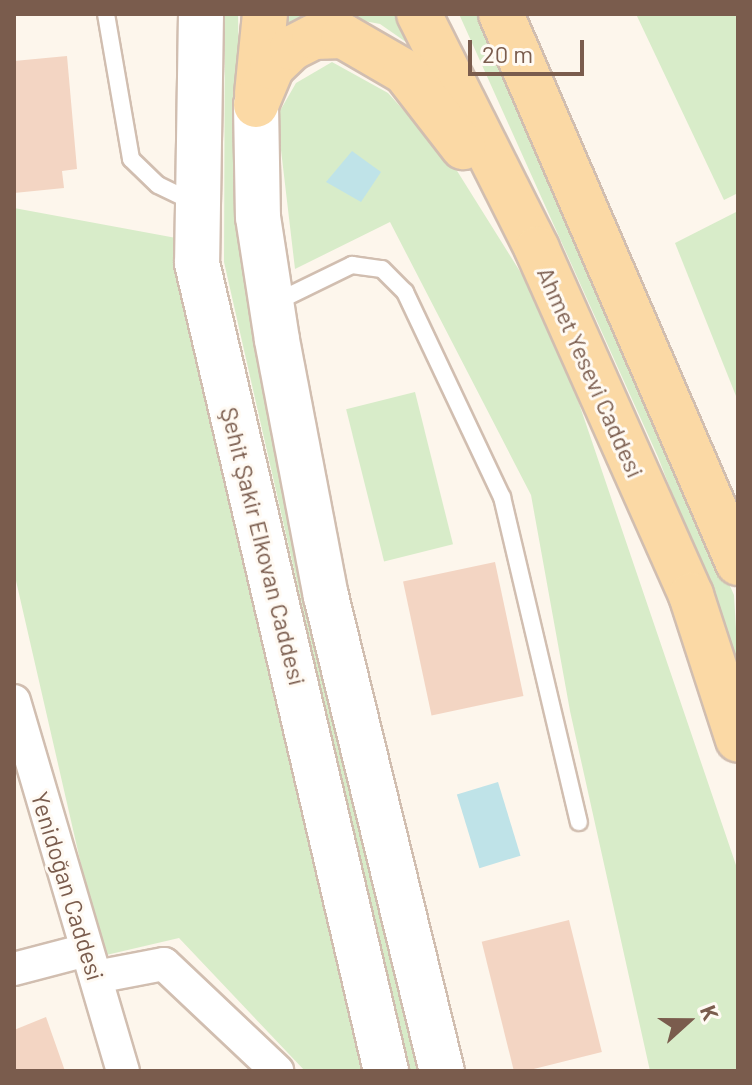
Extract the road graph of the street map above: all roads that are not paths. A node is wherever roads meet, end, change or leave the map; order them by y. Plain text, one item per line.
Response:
1 (106, 14) edge
2 (201, 14) edge
3 (265, 14) edge
4 (419, 14) edge
5 (501, 14) edge
6 (256, 105) junction
7 (198, 205) junction
8 (537, 249) junction
9 (272, 304) junction
10 (738, 563) edge
11 (14, 701) edge
12 (738, 740) edge
13 (579, 822) dead end
14 (89, 964) junction
15 (14, 969) edge
16 (123, 1071) edge
17 (277, 1071) edge
18 (386, 1071) edge
19 (442, 1071) edge

1 - 7 lane
2 - 7 street, Şehit Şakir Elkovan Caddesi
3 - 6 main road
4 - 8 main road, Ahmet Yesevi Caddesi
5 - 10 main road
6 - 8 main road
6 - 9 street, Şehit Şakir Elkovan Caddesi
7 - 18 street, Şehit Şakir Elkovan Caddesi
8 - 12 main road, Ahmet Yesevi Caddesi
9 - 13 lane
9 - 19 street, Şehit Şakir Elkovan Caddesi
11 - 14 street, Yenidoğan Caddesi
14 - 15 street
14 - 16 street, Yenidoğan Caddesi
14 - 17 street

